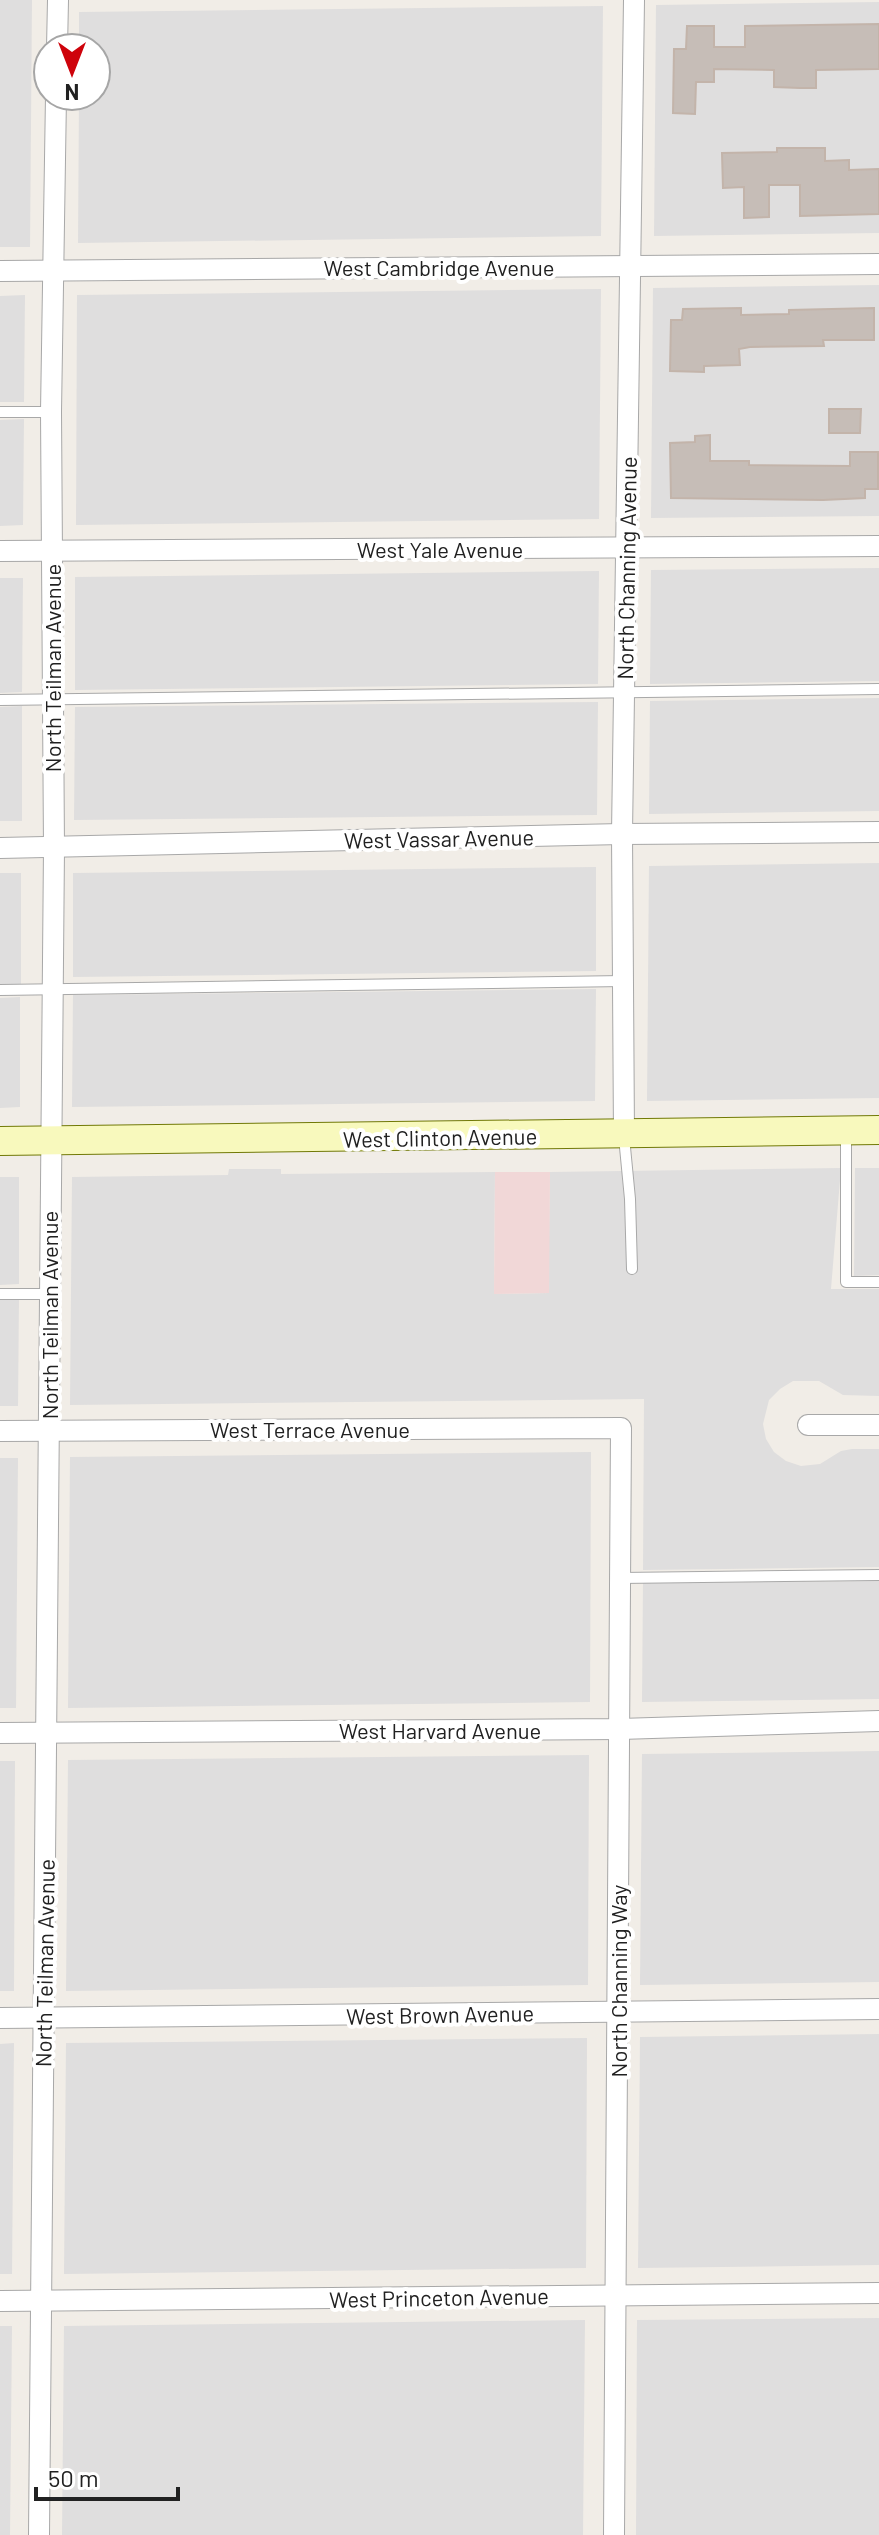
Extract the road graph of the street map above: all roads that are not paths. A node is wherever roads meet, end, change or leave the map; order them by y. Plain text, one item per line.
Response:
1 (58, 0) edge
2 (634, 0) edge
3 (57, 32) edge
4 (56, 112) edge
5 (879, 264) edge
6 (630, 266) junction
7 (52, 270) junction
8 (0, 271) edge
9 (0, 412) edge
10 (51, 412) junction
11 (879, 546) edge
12 (627, 548) junction
13 (51, 550) junction
14 (0, 551) edge
15 (879, 689) edge
16 (624, 693) junction
17 (52, 699) junction
18 (0, 700) edge
19 (879, 832) edge
20 (622, 834) junction
21 (0, 848) edge
22 (54, 848) junction
23 (623, 981) junction
24 (52, 989) junction
25 (0, 990) edge
26 (879, 1130) edge
27 (846, 1131) junction
28 (624, 1135) junction
29 (50, 1140) junction
30 (0, 1141) edge
31 (632, 1269) dead end
32 (879, 1282) edge
33 (0, 1294) edge
34 (49, 1294) junction
35 (808, 1425) dead end
36 (879, 1425) edge
37 (621, 1428) joint
38 (48, 1430) junction
39 (0, 1431) edge
40 (879, 1575) edge
41 (620, 1578) junction
42 (879, 1721) edge
43 (620, 1729) junction
44 (0, 1733) edge
45 (46, 1733) junction
46 (879, 2009) edge
47 (617, 2012) junction
48 (0, 2018) edge
49 (43, 2018) junction
50 (879, 2293) edge
51 (616, 2295) junction
52 (42, 2300) junction
53 (0, 2301) edge
54 (39, 2535) edge
55 (614, 2535) edge

1 - 3 street
2 - 6 street, North Channing Avenue
4 - 7 street, North Teilman Avenue
5 - 6 street, West Cambridge Avenue
6 - 7 street, West Cambridge Avenue
6 - 12 street, North Channing Avenue
7 - 8 street, West Cambridge Avenue
7 - 10 street, North Teilman Avenue
9 - 10 lane
10 - 13 street, North Teilman Avenue
11 - 12 street, West Yale Avenue
12 - 13 street, West Yale Avenue
12 - 16 street, North Channing Avenue
13 - 14 street, West Yale Avenue
13 - 17 street, North Teilman Avenue
15 - 16 lane
16 - 17 lane
16 - 20 street, North Channing Avenue
17 - 18 lane
17 - 22 street, North Teilman Avenue
19 - 20 street, West Vassar Avenue
20 - 22 street, West Vassar Avenue
20 - 23 street, North Channing Avenue
21 - 22 street, West Vassar Avenue
22 - 24 street, North Teilman Avenue
23 - 24 lane
23 - 28 street, North Channing Avenue
24 - 25 lane
24 - 29 street, North Teilman Avenue
26 - 27 main road, West Clinton Avenue
27 - 28 main road, West Clinton Avenue
27 - 32 lane
28 - 29 main road, West Clinton Avenue
28 - 31 lane
29 - 30 main road, West Clinton Avenue
29 - 34 street, North Teilman Avenue
33 - 34 lane
34 - 38 street, North Teilman Avenue
35 - 36 street
37 - 38 street, West Terrace Avenue
37 - 41 street, North Channing Way
38 - 39 street, West Terrace Avenue
38 - 45 street, North Teilman Avenue
40 - 41 lane
41 - 43 street, North Channing Way
42 - 43 street, West Harvard Avenue
43 - 45 street, West Harvard Avenue
43 - 47 street, North Channing Way
44 - 45 street, West Harvard Avenue
45 - 49 street, North Teilman Avenue
46 - 47 street, West Brown Avenue
47 - 49 street, West Brown Avenue
47 - 51 street, North Channing Way
48 - 49 street, West Brown Avenue
49 - 52 street, North Teilman Avenue
50 - 51 street, West Princeton Avenue
51 - 52 street, West Princeton Avenue
51 - 55 street, North Channing Way
52 - 53 street, West Princeton Avenue
52 - 54 street, North Teilman Avenue

